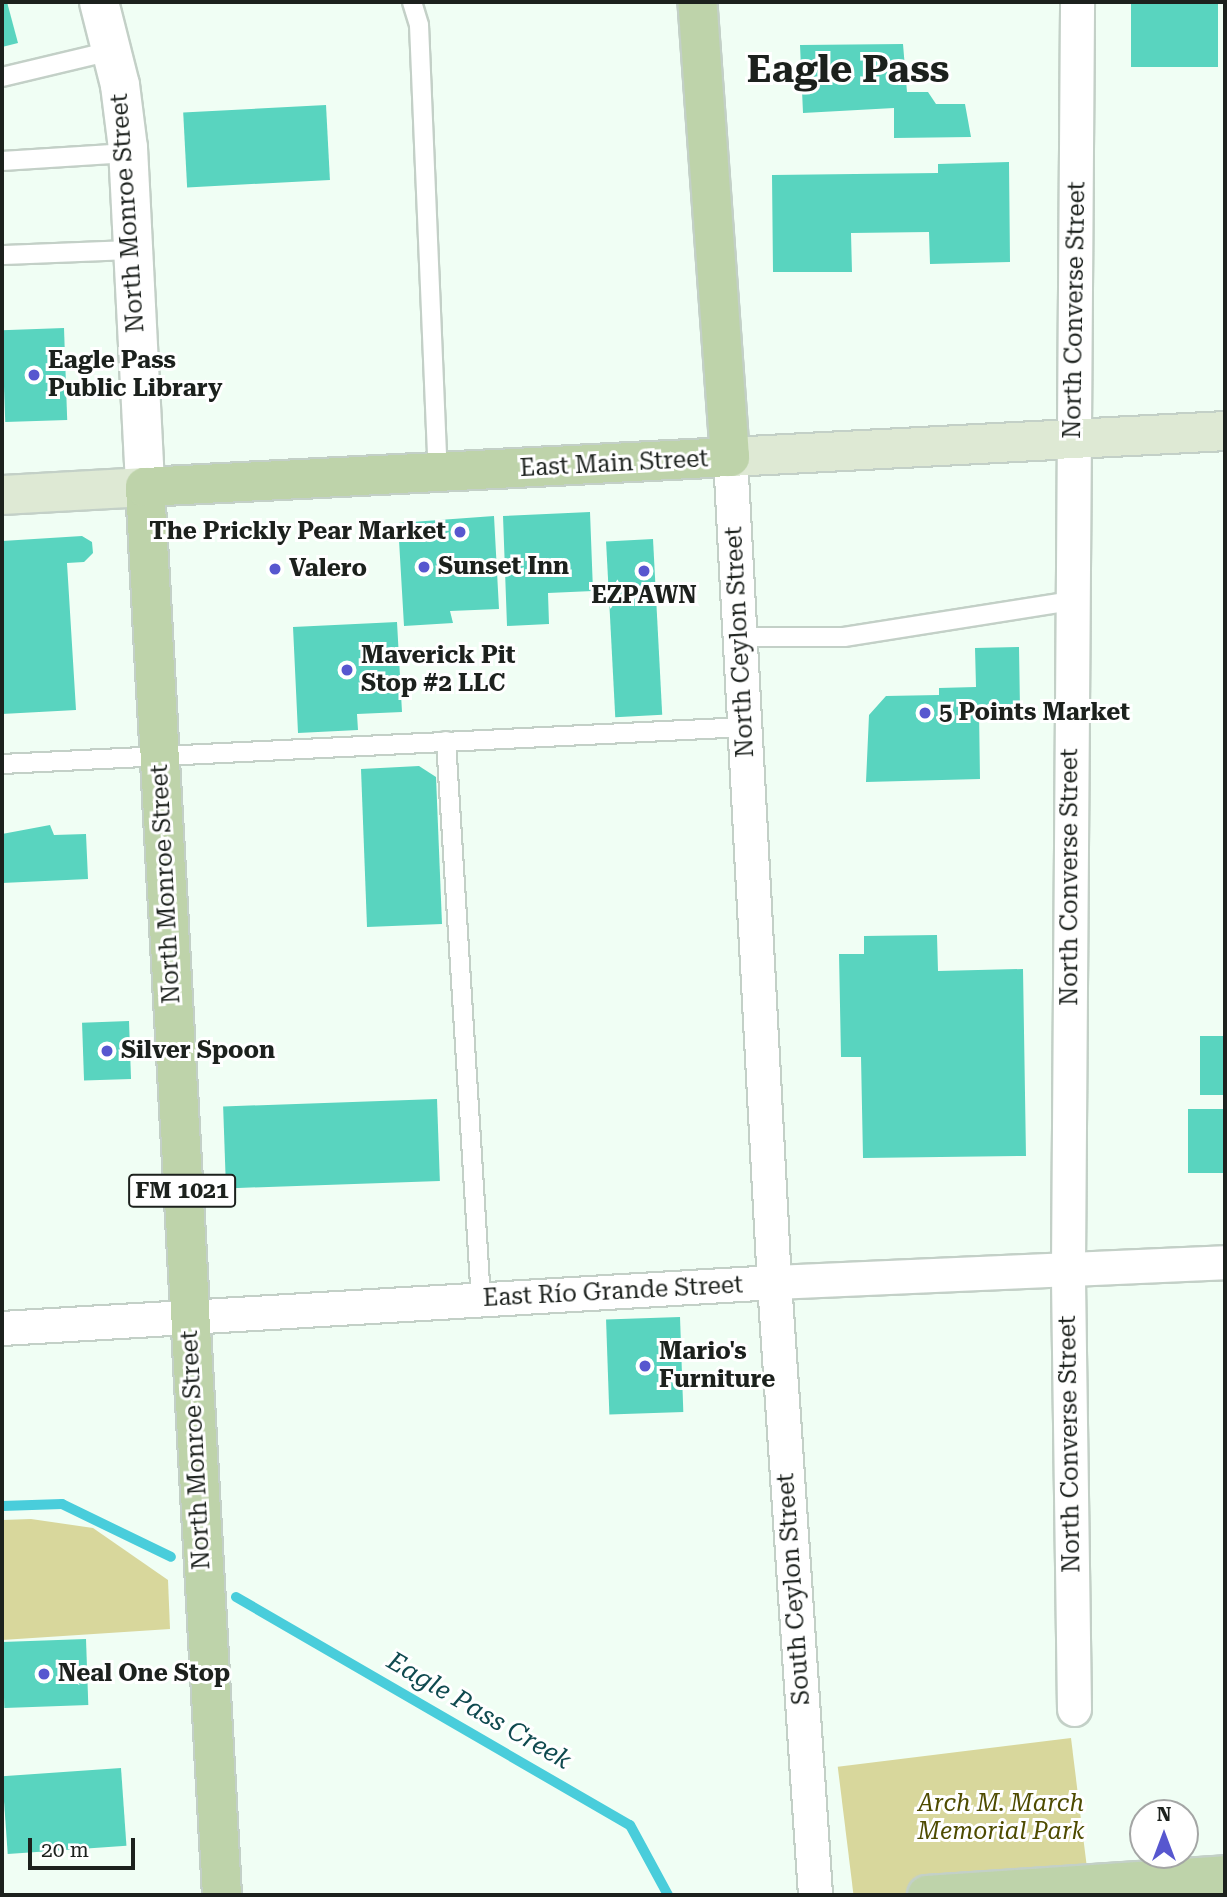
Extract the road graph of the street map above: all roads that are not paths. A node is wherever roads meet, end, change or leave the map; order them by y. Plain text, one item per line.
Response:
1 (99, 2) edge
2 (412, 2) edge
3 (697, 2) edge
4 (1077, 2) edge
5 (111, 51) junction
6 (2, 77) edge
7 (128, 153) junction
8 (2, 161) edge
9 (134, 250) junction
10 (2, 255) edge
11 (1225, 430) edge
12 (1074, 436) junction
13 (730, 457) junction
14 (438, 475) junction
15 (145, 487) junction
16 (2, 495) edge
17 (1072, 601) junction
18 (740, 637) junction
19 (744, 727) junction
20 (446, 741) junction
21 (160, 756) junction
22 (2, 764) edge
23 (1225, 1262) edge
24 (1068, 1267) junction
25 (774, 1282) junction
26 (481, 1300) junction
27 (189, 1317) junction
28 (2, 1328) edge
29 (1074, 1709) dead end
30 (1225, 1875) edge
31 (222, 1895) edge
32 (815, 1895) edge
33 (927, 1895) edge

1 - 5 street, North Monroe Street
2 - 14 lane
3 - 13 main road, North Ceylon Street
4 - 12 street, North Converse Street
5 - 6 lane
5 - 7 street, North Monroe Street
7 - 8 lane
7 - 9 street, North Monroe Street
9 - 10 lane
9 - 15 street, North Monroe Street
11 - 12 main road, East Main Street
12 - 13 main road, East Main Street
12 - 17 street, North Converse Street
13 - 14 main road, East Main Street
13 - 18 street, North Ceylon Street
14 - 15 main road, East Main Street
15 - 16 main road, East Main Street
15 - 21 main road, North Monroe Street / FM 1021
17 - 18 lane
17 - 24 street, North Converse Street
18 - 19 street, North Ceylon Street
19 - 20 lane
19 - 25 street, North Ceylon Street
20 - 21 lane
20 - 26 lane
21 - 22 lane
21 - 27 main road, North Monroe Street / FM 1021
23 - 24 street, East Río Grande Street
24 - 25 street, East Río Grande Street
24 - 29 street, North Converse Street
25 - 26 street, East Río Grande Street
25 - 32 street, South Ceylon Street
26 - 27 street, East Río Grande Street
27 - 28 street, East Río Grande Street
27 - 31 main road, North Monroe Street / FM 1021
30 - 33 main road

